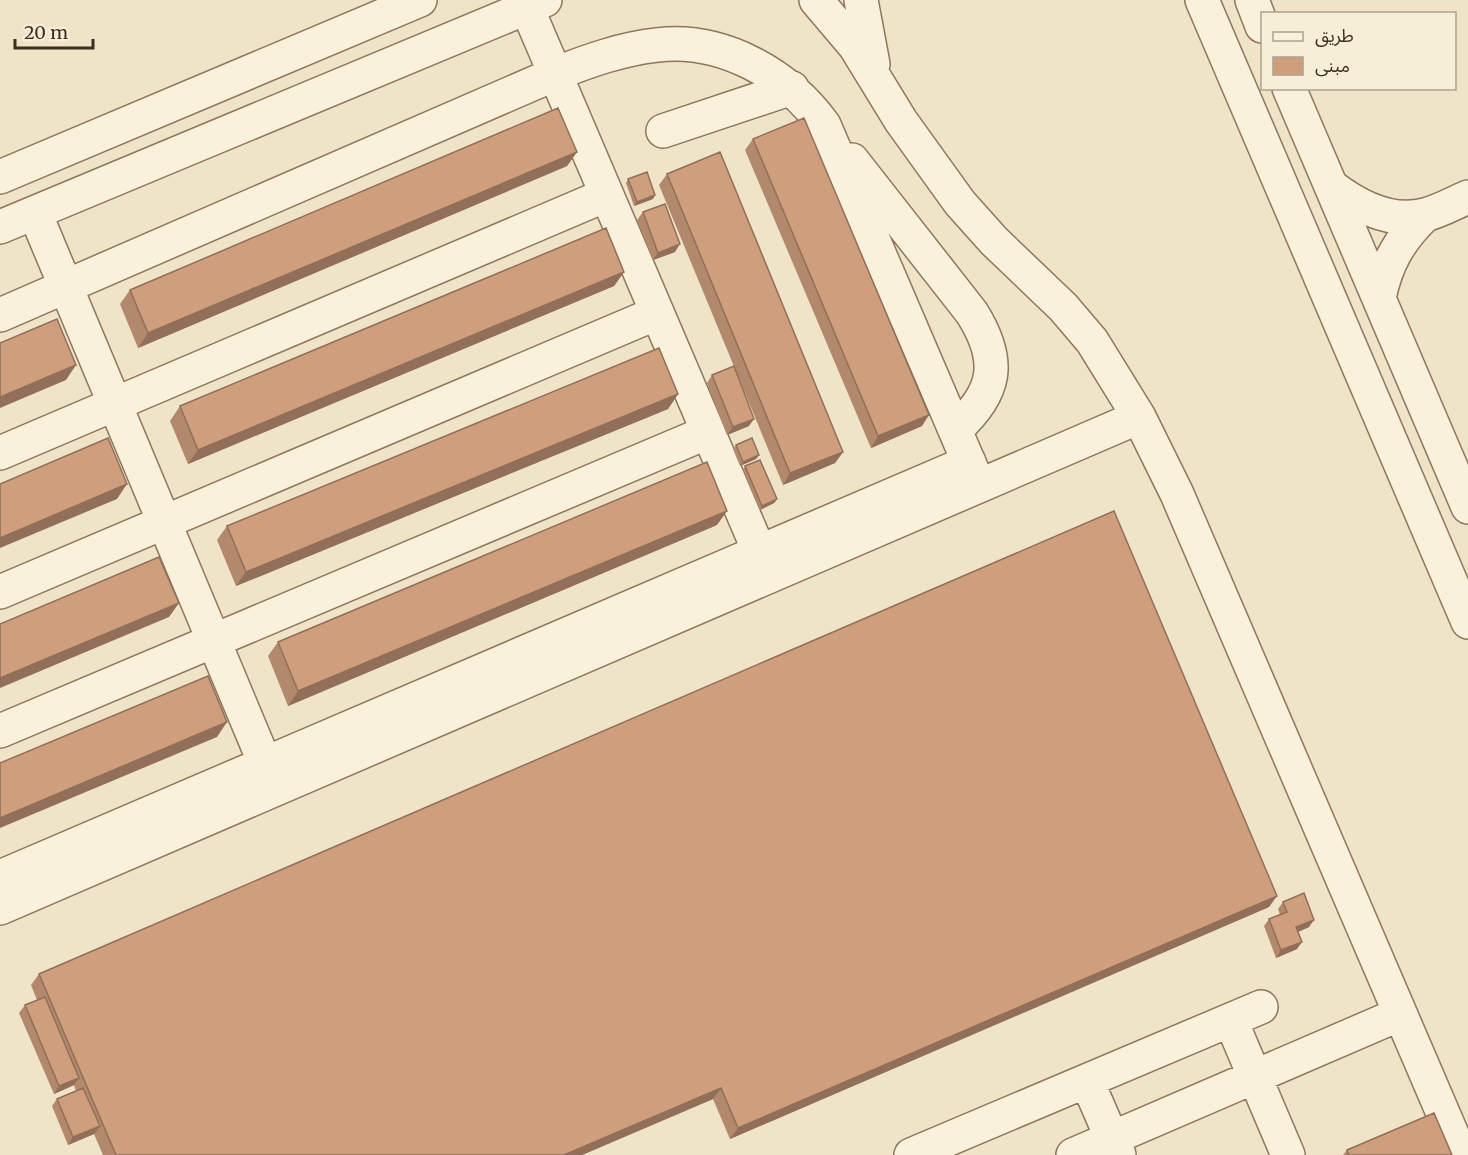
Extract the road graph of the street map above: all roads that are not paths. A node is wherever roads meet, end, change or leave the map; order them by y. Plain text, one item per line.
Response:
1 (420, 0) edge
2 (816, 0) edge
3 (861, 0) edge
4 (1202, 0) edge
5 (1252, 0) edge
6 (536, 4) edge
7 (1261, 21) edge
8 (555, 74) junction
9 (876, 77) junction
10 (792, 88) junction
11 (1290, 90) edge
12 (824, 125) junction
13 (663, 131) dead end
14 (0, 177) edge
15 (1331, 186) junction
16 (606, 195) junction
17 (1468, 197) edge
18 (35, 213) junction
19 (1425, 215) junction
20 (0, 227) edge
21 (66, 287) junction
22 (1379, 298) junction
23 (657, 313) junction
24 (0, 315) edge
25 (115, 404) junction
26 (1139, 417) junction
27 (955, 430) junction
28 (708, 432) junction
29 (0, 453) edge
30 (974, 474) junction
31 (1468, 507) edge
32 (164, 522) junction
33 (764, 564) junction
34 (0, 592) edge
35 (1468, 622) edge
36 (214, 641) junction
37 (0, 731) edge
38 (270, 777) junction
39 (0, 877) edge
40 (0, 908) edge
41 (1261, 1007) dead end
42 (1400, 1014) junction
43 (1231, 1021) junction
44 (1255, 1076) junction
45 (1087, 1081) junction
46 (1115, 1147) edge
47 (947, 1148) edge
48 (911, 1155) edge
49 (1073, 1155) edge
50 (1288, 1155) edge
51 (1461, 1155) edge

1 - 14 street
2 - 9 street
3 - 9 street
4 - 35 street
5 - 7 street
6 - 8 street
6 - 18 street
8 - 10 street
8 - 16 street
8 - 21 street
9 - 26 street
10 - 12 street
10 - 13 street
11 - 15 street
12 - 27 street
12 - 27 street
15 - 19 street
15 - 22 street
16 - 23 street
16 - 25 street
17 - 19 street
18 - 20 street
18 - 21 street
19 - 22 street
21 - 24 street
21 - 25 street
22 - 31 street
23 - 28 street
23 - 32 street
25 - 29 street
25 - 32 street
26 - 30 street
26 - 42 street
27 - 30 street
28 - 33 street
28 - 36 street
30 - 33 street
32 - 34 street
32 - 36 street
33 - 38 street
36 - 37 street
36 - 38 street
38 - 39 street
38 - 40 street
41 - 43 street
42 - 44 street
42 - 51 street
43 - 44 street
43 - 45 street
44 - 46 street
44 - 50 street
45 - 46 street
45 - 47 street
46 - 49 street
47 - 48 street

